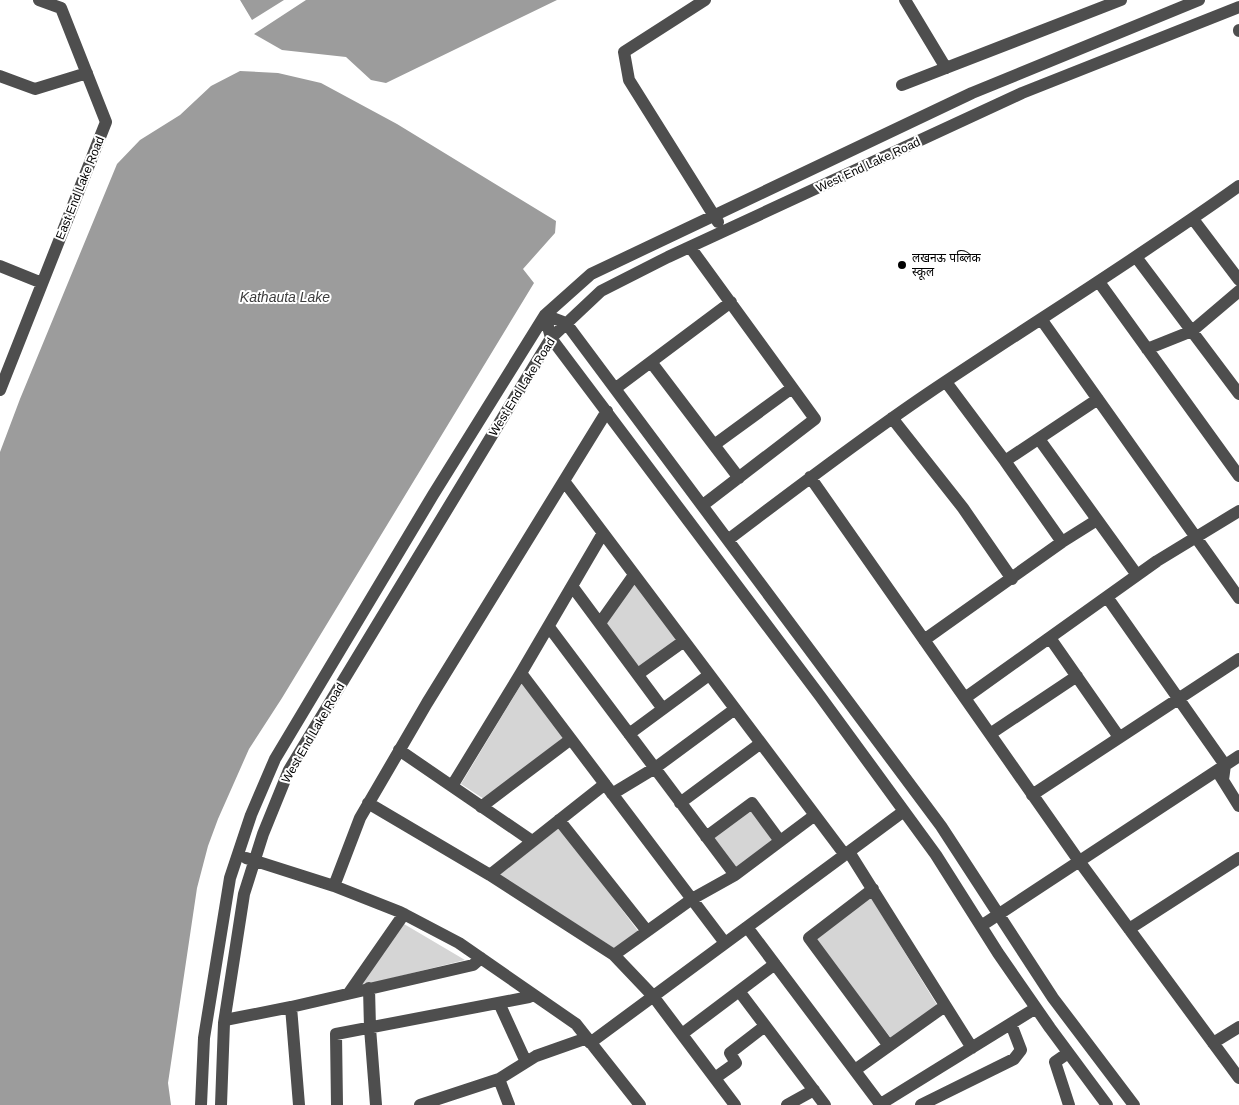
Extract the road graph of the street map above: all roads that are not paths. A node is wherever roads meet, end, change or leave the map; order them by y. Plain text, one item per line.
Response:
1 (38, 0) edge
2 (705, 0) edge
3 (906, 0) edge
4 (1122, 0) edge
5 (1199, 0) edge
6 (1239, 7) edge
7 (946, 68) junction
8 (87, 73) junction
9 (0, 76) edge
10 (902, 84) dead end
11 (1239, 186) edge
12 (715, 215) junction
13 (1193, 219) junction
14 (722, 232) junction
15 (690, 247) junction
16 (1136, 257) junction
17 (0, 266) edge
18 (1239, 280) edge
19 (1099, 282) junction
20 (42, 283) junction
21 (1239, 291) edge
22 (731, 302) junction
23 (545, 314) junction
24 (1041, 319) junction
25 (566, 323) junction
26 (1192, 331) junction
27 (551, 338) junction
28 (1147, 349) junction
29 (651, 362) junction
30 (946, 382) junction
31 (616, 388) junction
32 (792, 388) junction
33 (0, 390) edge
34 (1239, 394) edge
35 (1098, 399) junction
36 (607, 411) junction
37 (892, 418) junction
38 (1039, 439) junction
39 (714, 445) junction
40 (1005, 462) junction
41 (1239, 476) edge
42 (810, 477) junction
43 (739, 478) junction
44 (564, 481) junction
45 (703, 505) junction
46 (1239, 511) edge
47 (1097, 520) junction
48 (603, 533) junction
49 (1196, 537) junction
50 (728, 539) junction
51 (1062, 542) junction
52 (634, 575) junction
53 (1137, 575) junction
54 (1012, 579) junction
55 (572, 586) junction
56 (1107, 597) junction
57 (1239, 598) edge
58 (600, 623) junction
59 (549, 627) junction
60 (1050, 638) junction
61 (924, 640) junction
62 (684, 641) junction
63 (1239, 659) edge
64 (522, 673) junction
65 (638, 674) junction
66 (709, 675) junction
67 (1077, 676) junction
68 (964, 698) junction
69 (1178, 699) junction
70 (663, 709) junction
71 (735, 709) junction
72 (629, 734) junction
73 (990, 734) junction
74 (1119, 737) junction
75 (571, 739) junction
76 (761, 743) junction
77 (399, 750) junction
78 (1239, 756) edge
79 (655, 768) junction
80 (1222, 772) junction
81 (452, 786) junction
82 (609, 789) junction
83 (1032, 795) junction
84 (368, 802) junction
85 (680, 803) junction
86 (1239, 806) edge
87 (481, 807) junction
88 (904, 811) junction
89 (815, 816) junction
90 (559, 820) junction
91 (706, 837) junction
92 (532, 841) junction
93 (780, 841) junction
94 (847, 854) junction
95 (238, 855) junction
96 (1239, 858) edge
97 (254, 860) junction
98 (1079, 861) junction
99 (490, 875) junction
100 (734, 875) junction
101 (334, 886) junction
102 (873, 889) junction
103 (692, 899) junction
104 (404, 914) junction
105 (999, 914) junction
106 (981, 926) junction
107 (747, 927) junction
108 (1129, 929) junction
109 (647, 931) junction
110 (725, 943) junction
111 (614, 955) junction
112 (481, 958) junction
113 (775, 964) junction
114 (369, 988) junction
115 (739, 991) junction
116 (349, 993) junction
117 (531, 993) junction
118 (653, 996) junction
119 (499, 1003) junction
120 (945, 1006) junction
121 (291, 1007) junction
122 (1036, 1008) junction
123 (225, 1020) junction
124 (1011, 1024) junction
125 (765, 1026) junction
126 (1239, 1027) edge
127 (370, 1028) junction
128 (682, 1034) junction
129 (588, 1040) junction
130 (1213, 1043) junction
131 (888, 1046) junction
132 (972, 1048) junction
133 (1068, 1053) junction
134 (526, 1062) junction
135 (855, 1070) junction
136 (715, 1078) junction
137 (1239, 1078) edge
138 (499, 1080) junction
139 (814, 1090) junction
140 (201, 1105) edge
141 (221, 1105) edge
142 (299, 1105) edge
143 (337, 1105) edge
144 (376, 1105) edge
145 (420, 1105) edge
146 (509, 1105) edge
147 (640, 1105) edge
148 (735, 1105) edge
149 (786, 1105) edge
150 (825, 1105) edge
151 (879, 1105) edge
152 (921, 1105) edge
153 (1069, 1105) edge
154 (1107, 1105) edge
155 (1134, 1105) edge

1 - 8 street, East End Lake Road
2 - 12 street
3 - 7 street
4 - 7 street
5 - 12 street, West End Lake Road
6 - 14 street, West End Lake Road
7 - 10 street
8 - 9 street
8 - 20 street, East End Lake Road
11 - 13 street
12 - 14 street
12 - 23 street, West End Lake Road
13 - 16 street
13 - 18 street
14 - 15 street, West End Lake Road
15 - 22 street
15 - 25 street, West End Lake Road
16 - 19 street
16 - 26 street
17 - 20 street
19 - 24 street
19 - 28 street
20 - 33 street, East End Lake Road
21 - 26 street
22 - 29 street
22 - 32 street
23 - 25 street
23 - 27 street
23 - 95 street, West End Lake Road
24 - 30 street
24 - 35 street
25 - 27 street, West End Lake Road
25 - 31 street
26 - 28 street
26 - 34 street
27 - 36 street
27 - 97 street, West End Lake Road
28 - 41 street
29 - 31 street
29 - 39 street
30 - 37 street
30 - 40 street
31 - 45 street
32 - 39 street
32 - 43 street
35 - 38 street
35 - 49 street
36 - 44 street
36 - 88 street
37 - 42 street
37 - 54 street
38 - 40 street
38 - 47 street
39 - 43 street
40 - 51 street
42 - 50 street
42 - 61 street
43 - 45 street
44 - 48 street
44 - 77 street
45 - 50 street
46 - 49 street
47 - 51 street
47 - 53 street
48 - 52 street
48 - 55 street
49 - 53 street
49 - 57 street
50 - 105 street
51 - 54 street
52 - 58 street
52 - 62 street
53 - 56 street
54 - 61 street
55 - 58 street
55 - 59 street
56 - 60 street
56 - 69 street
58 - 65 street
59 - 64 street
59 - 72 street
60 - 67 street
60 - 68 street
61 - 68 street
62 - 65 street
62 - 66 street
63 - 69 street
64 - 75 street
64 - 81 street
65 - 70 street
66 - 70 street
66 - 71 street
67 - 73 street
67 - 74 street
68 - 73 street
69 - 74 street
69 - 80 street
70 - 72 street
71 - 76 street
71 - 79 street
72 - 79 street
73 - 83 street
74 - 83 street
75 - 82 street
75 - 87 street
76 - 85 street
76 - 89 street
77 - 81 street
77 - 84 street
78 - 80 street
79 - 82 street
79 - 85 street
80 - 86 street
80 - 98 street
81 - 87 street
82 - 90 street
82 - 103 street
83 - 98 street
84 - 99 street
84 - 101 street
85 - 91 street
87 - 92 street
88 - 94 street
88 - 106 street
89 - 93 street
89 - 94 street
90 - 92 street
90 - 109 street
91 - 93 street
91 - 100 street
92 - 99 street
93 - 100 street
94 - 102 street
94 - 107 street
95 - 97 street
95 - 140 street, West End Lake Road
96 - 108 street
97 - 101 street
97 - 123 street, West End Lake Road
98 - 105 street
98 - 108 street
99 - 111 street
100 - 103 street
101 - 104 street
102 - 120 street
102 - 131 street
103 - 109 street
103 - 110 street
104 - 112 street
104 - 116 street
105 - 106 street
105 - 155 street
106 - 122 street
107 - 110 street
107 - 113 street
108 - 130 street
109 - 111 street
110 - 118 street
111 - 118 street
112 - 114 street
112 - 117 street
113 - 115 street
113 - 135 street
114 - 116 street
114 - 127 street
115 - 125 street
115 - 128 street
116 - 121 street
117 - 119 street
117 - 129 street
118 - 128 street
118 - 129 street
119 - 127 street
119 - 134 street
120 - 131 street
120 - 132 street
121 - 123 street
121 - 142 street
122 - 124 street
122 - 133 street
123 - 141 street, West End Lake Road
124 - 132 street
124 - 152 street
125 - 136 street
125 - 139 street
126 - 130 street
127 - 143 street
127 - 144 street
128 - 136 street
129 - 134 street
129 - 147 street
130 - 137 street
131 - 135 street
132 - 151 street
133 - 153 street
133 - 154 street
134 - 138 street
135 - 151 street
136 - 148 street
138 - 145 street
138 - 146 street
139 - 149 street
139 - 150 street

